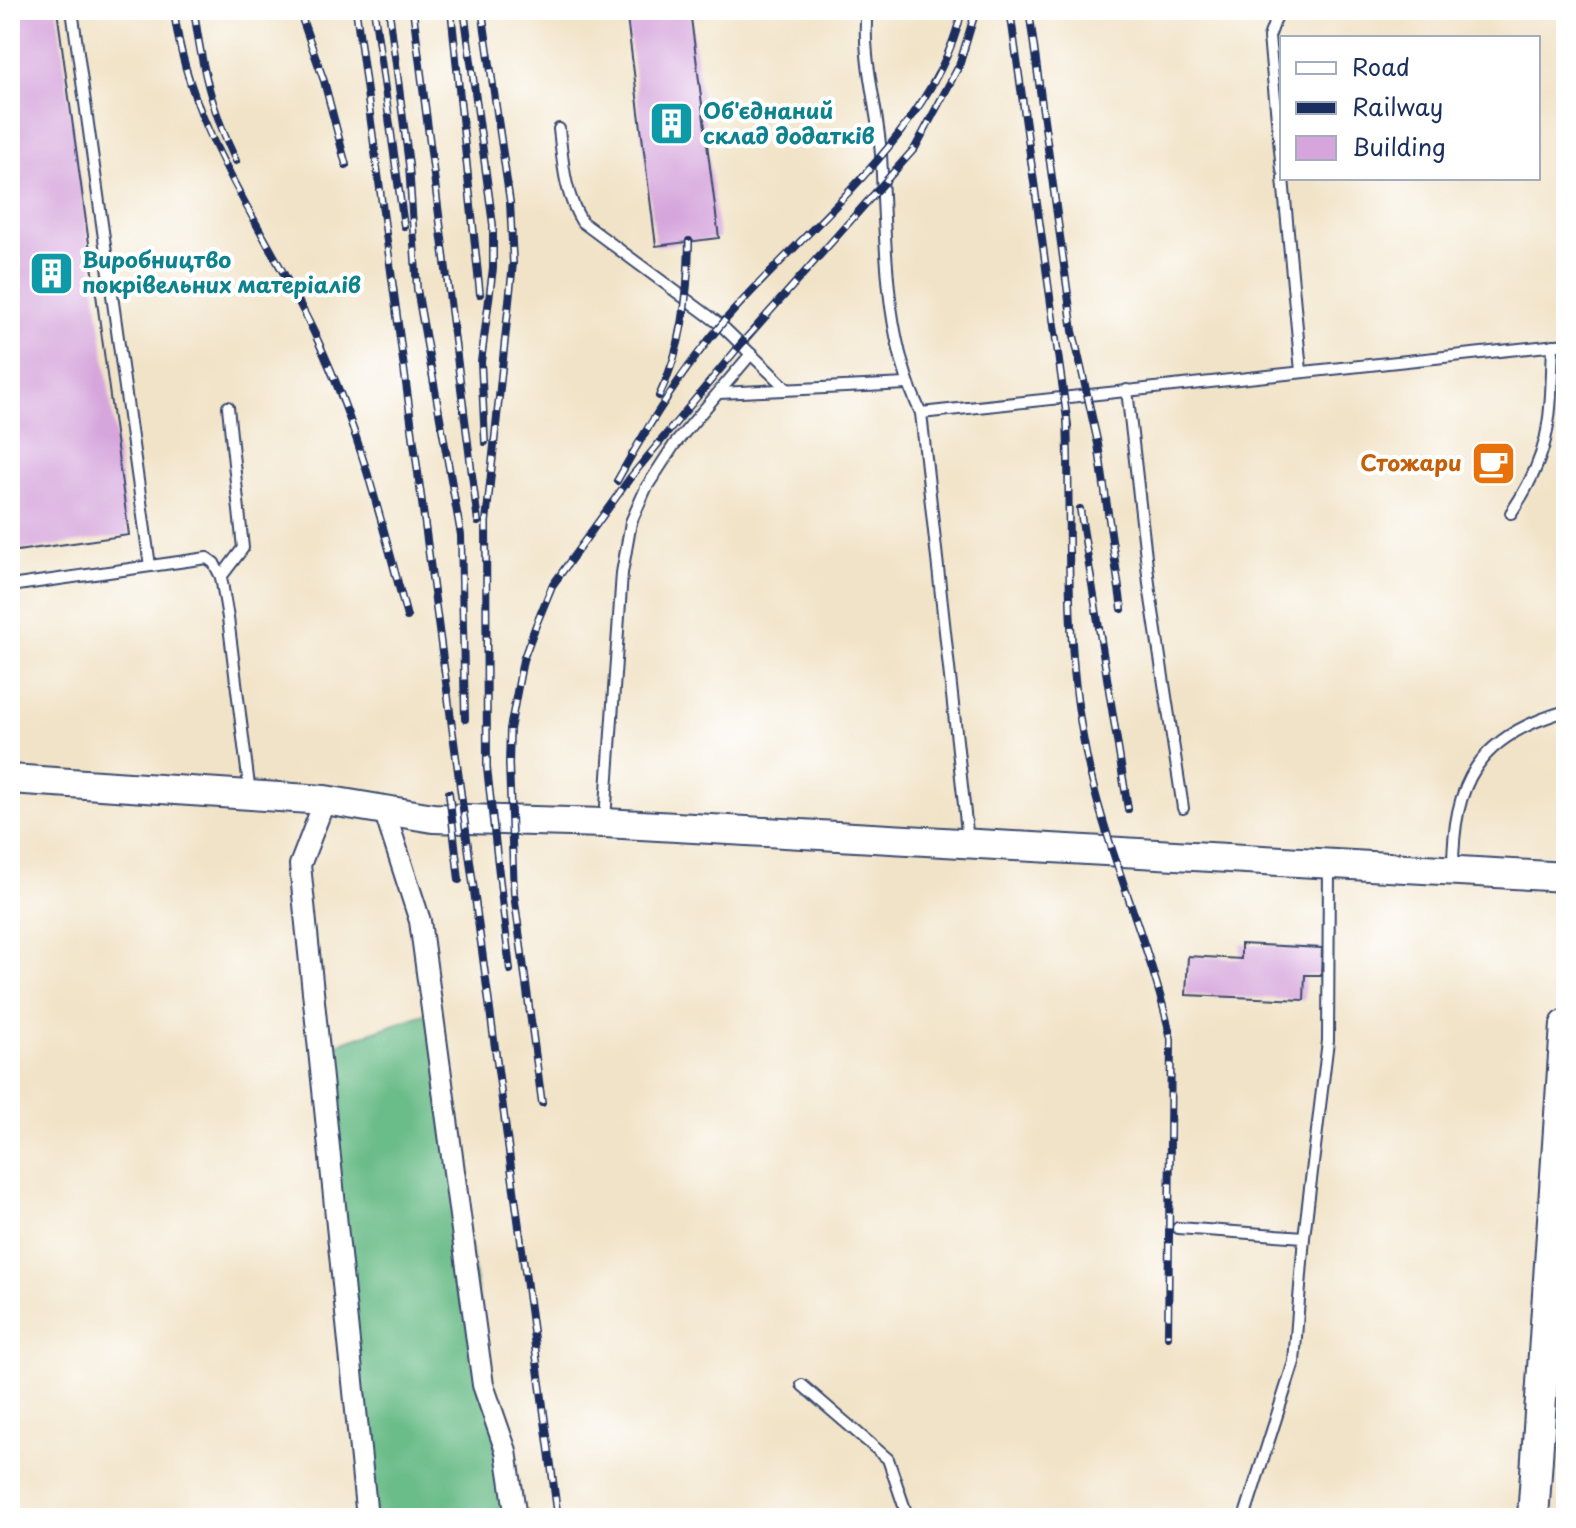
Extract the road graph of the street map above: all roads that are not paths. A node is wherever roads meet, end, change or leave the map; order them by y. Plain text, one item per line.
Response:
1 (72, 10) edge
2 (867, 10) edge
3 (1279, 10) edge
4 (559, 129) dead end
5 (1280, 150) edge
6 (1283, 180) edge
7 (1566, 344) edge
8 (1553, 345) junction
9 (751, 354) junction
10 (1301, 371) junction
11 (907, 384) junction
12 (787, 389) junction
13 (1127, 390) junction
14 (719, 393) junction
15 (228, 407) dead end
16 (921, 413) junction
17 (1511, 513) dead end
18 (150, 566) junction
19 (221, 577) junction
20 (10, 586) edge
21 (1566, 711) edge
22 (10, 779) edge
23 (250, 794) junction
24 (325, 800) junction
25 (1183, 808) dead end
26 (384, 810) junction
27 (605, 823) junction
28 (968, 843) junction
29 (1329, 864) junction
30 (1453, 871) junction
31 (1566, 877) edge
32 (1566, 1025) edge
33 (1178, 1228) dead end
34 (1304, 1237) junction
35 (802, 1385) dead end
36 (367, 1518) edge
37 (516, 1518) edge
38 (908, 1518) edge
39 (1244, 1518) edge
40 (1533, 1518) edge

1 - 18 lane
2 - 11 lane
3 - 5 lane
4 - 9 lane
6 - 10 lane
7 - 8 lane
8 - 10 lane
8 - 17 lane
9 - 12 lane
9 - 14 lane
10 - 13 lane
11 - 12 lane
11 - 16 lane
12 - 14 lane
13 - 16 lane
13 - 25 lane
14 - 27 lane
15 - 19 lane
16 - 28 lane
18 - 19 lane
18 - 20 lane
19 - 23 lane
21 - 30 lane
22 - 23 street
23 - 24 street
24 - 26 street
24 - 36 street
26 - 27 street
26 - 37 street
27 - 28 street
28 - 29 street
29 - 30 street
29 - 34 lane
30 - 31 street
32 - 40 main road
33 - 34 lane
34 - 39 lane
35 - 38 lane

